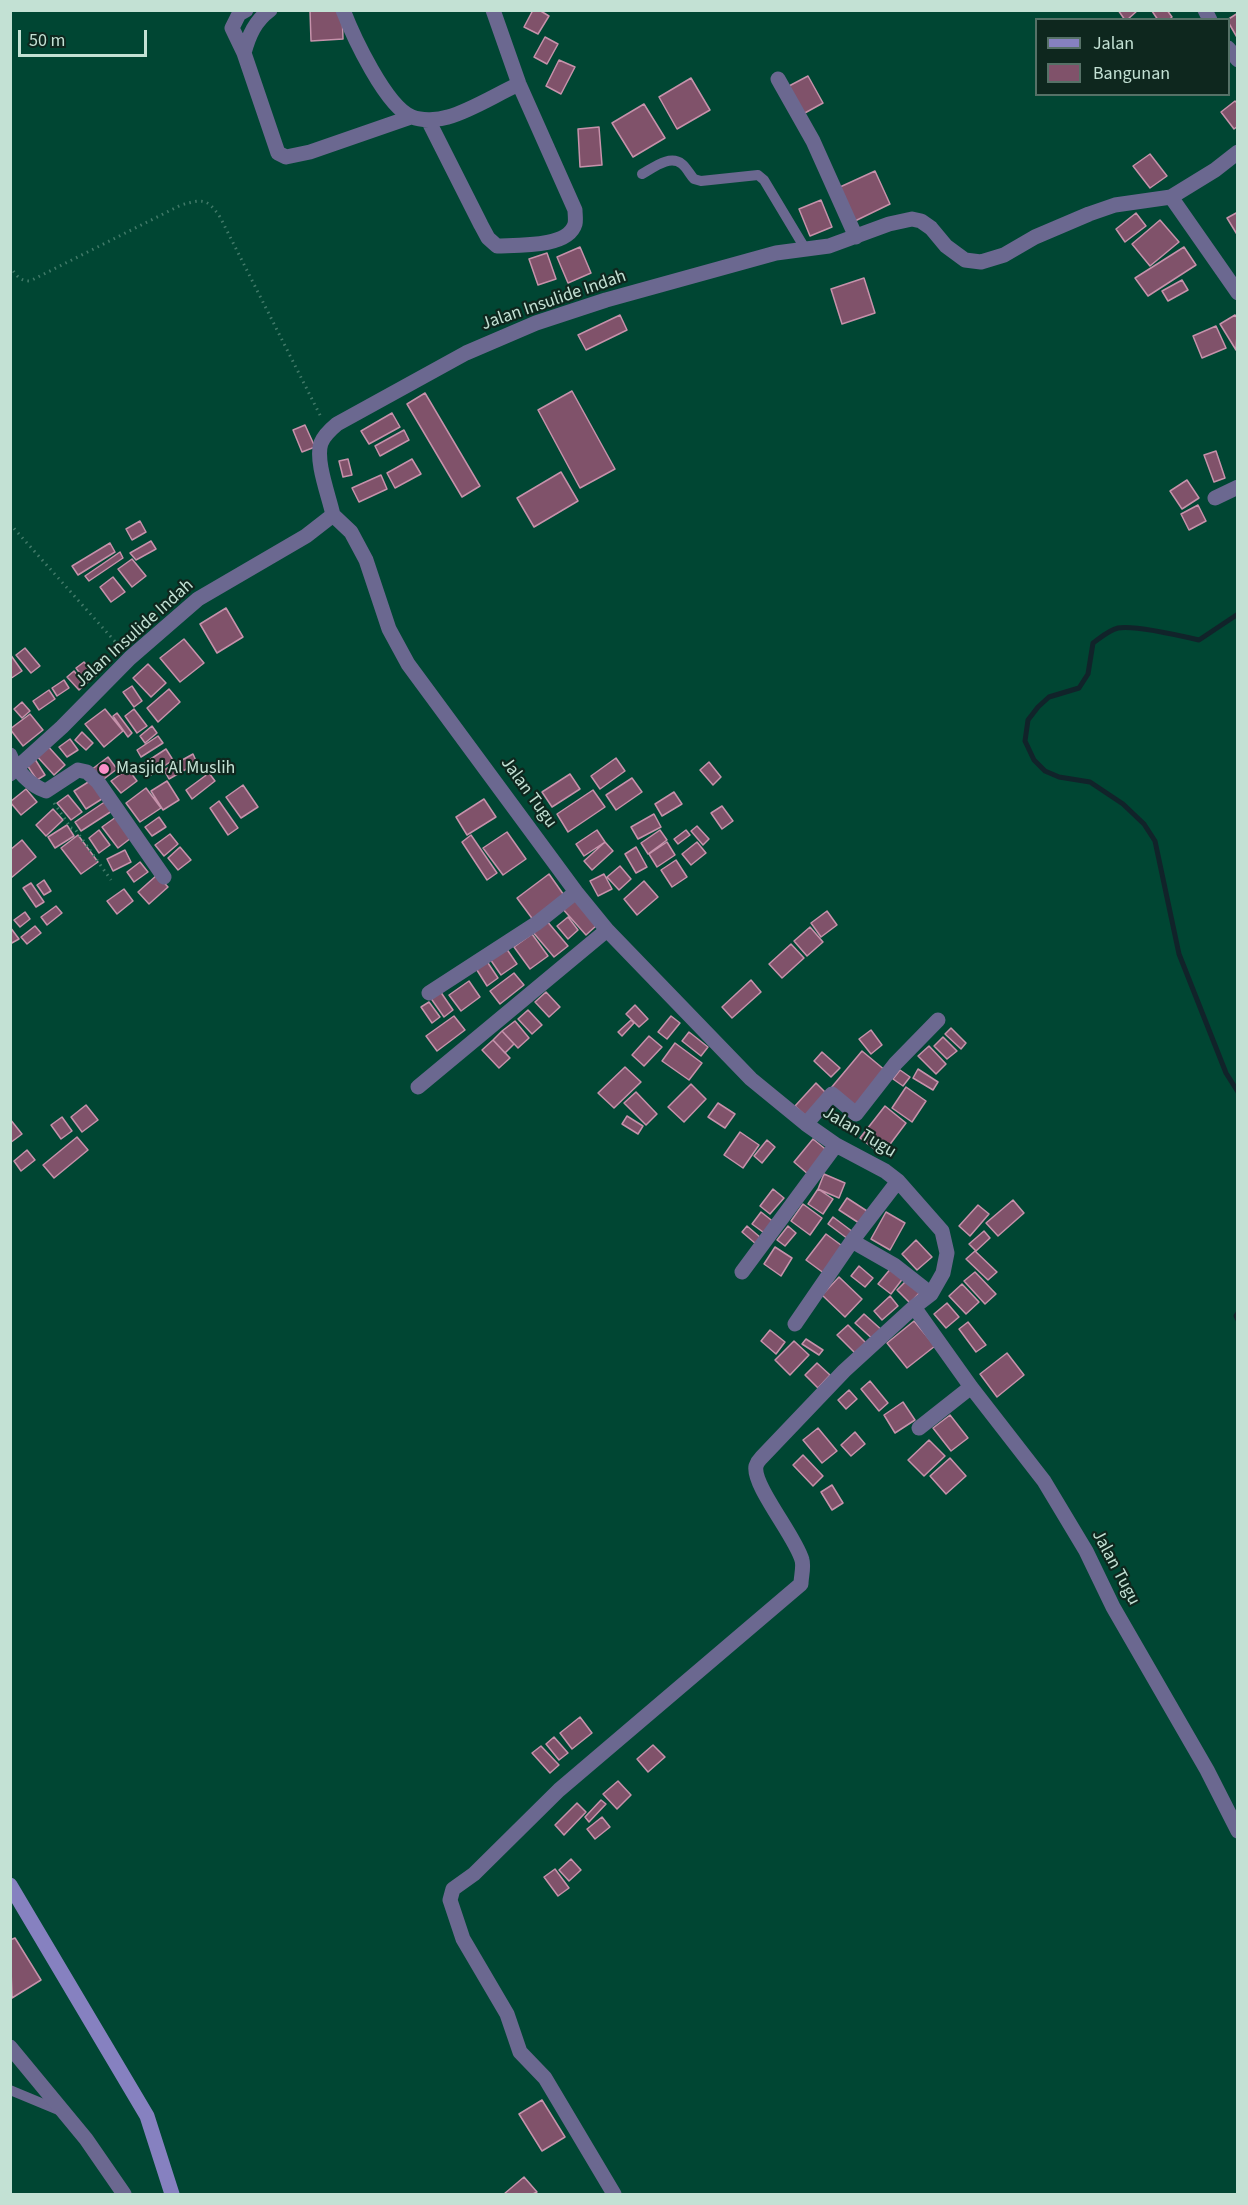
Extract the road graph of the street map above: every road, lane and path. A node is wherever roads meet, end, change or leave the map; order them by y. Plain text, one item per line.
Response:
1 (246, 10) edge
2 (344, 10) edge
3 (493, 10) edge
4 (269, 11) edge
5 (243, 53) junction
6 (778, 79) dead end
7 (519, 84) junction
8 (411, 117) junction
9 (428, 120) junction
10 (1238, 153) edge
11 (642, 174) dead end
12 (1171, 197) junction
13 (856, 237) junction
14 (806, 250) junction
15 (10, 266) edge
16 (1238, 292) edge
17 (328, 432) junction
18 (1238, 488) edge
19 (1215, 498) dead end
20 (333, 515) junction
21 (10, 524) edge
22 (130, 658) junction
23 (12, 765) edge
24 (46, 791) junction
25 (165, 877) dead end
26 (111, 880) dead end
27 (576, 892) junction
28 (607, 930) junction
29 (429, 993) dead end
30 (938, 1020) dead end
31 (418, 1087) dead end
32 (806, 1124) junction
33 (836, 1145) junction
34 (898, 1181) junction
35 (852, 1241) junction
36 (742, 1272) dead end
37 (931, 1294) junction
38 (914, 1307) junction
39 (795, 1324) dead end
40 (971, 1387) junction
41 (919, 1428) dead end
42 (1238, 1831) edge
43 (10, 1884) edge
44 (10, 2047) edge
45 (10, 2090) edge
46 (66, 2113) junction
47 (124, 2194) edge
48 (172, 2194) edge
49 (614, 2194) edge

1 - 5 street
2 - 8 street
3 - 7 street
4 - 5 street
5 - 8 street
6 - 13 street
7 - 9 street
7 - 9 street
8 - 9 street
10 - 12 street
11 - 14 lane
12 - 13 street, Jalan Insulide Indah
12 - 16 street
13 - 14 street, Jalan Insulide Indah
14 - 17 street, Jalan Insulide Indah
15 - 17 path
17 - 20 street
18 - 19 street
20 - 22 street, Jalan Insulide Indah
20 - 27 street, Jalan Tugu
21 - 22 path
22 - 23 street, Jalan Insulide Indah
23 - 24 street
24 - 25 street
24 - 26 path
27 - 28 street, Jalan Tugu
27 - 29 street
28 - 31 street
28 - 32 street, Jalan Tugu
30 - 32 street
32 - 33 street, Jalan Tugu
33 - 34 street, Jalan Tugu
33 - 36 street
34 - 35 street
34 - 37 street, Jalan Tugu
35 - 37 street
35 - 39 street
37 - 38 street, Jalan Tugu
38 - 40 street, Jalan Tugu
38 - 49 street
40 - 41 street
40 - 42 street, Jalan Tugu
43 - 48 main road
44 - 46 street
45 - 46 lane
46 - 47 street

